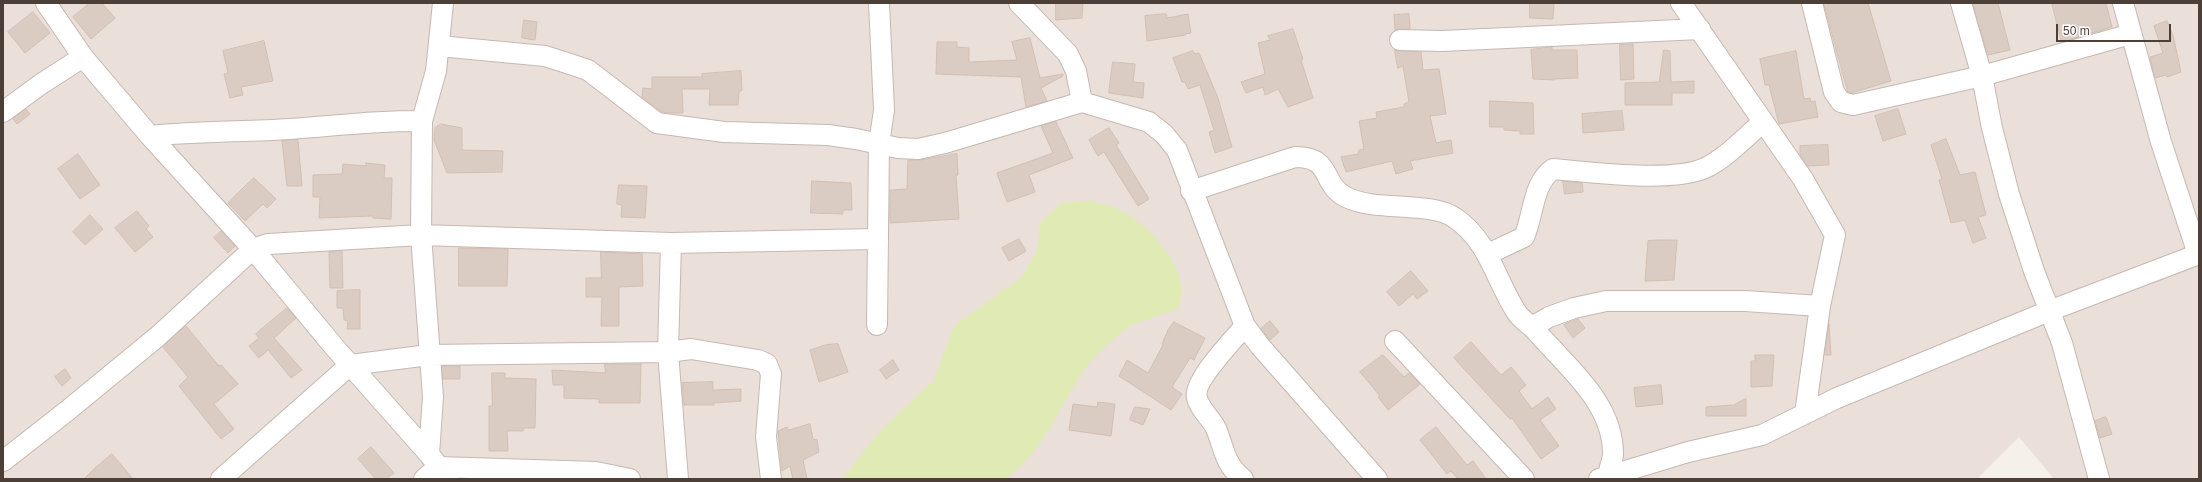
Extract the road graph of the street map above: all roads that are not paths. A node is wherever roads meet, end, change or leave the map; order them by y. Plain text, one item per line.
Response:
1 (46, 3) edge
2 (443, 3) edge
3 (879, 3) edge
4 (1019, 3) edge
5 (1681, 3) edge
6 (1812, 3) edge
7 (1961, 3) edge
8 (2123, 3) edge
9 (1700, 29) junction
10 (2132, 34) junction
11 (1400, 40) dead end
12 (439, 46) junction
13 (83, 57) junction
14 (1982, 76) junction
15 (1082, 102) junction
16 (3, 112) edge
17 (422, 121) junction
18 (1762, 123) junction
19 (150, 136) junction
20 (879, 144) junction
21 (1191, 191) junction
22 (421, 235) junction
23 (877, 239) junction
24 (671, 243) junction
25 (253, 249) junction
26 (1488, 254) junction
27 (2199, 254) edge
28 (1820, 306) junction
29 (2049, 311) junction
30 (878, 325) dead end
31 (1245, 326) junction
32 (1532, 327) junction
33 (1395, 341) dead end
34 (668, 352) junction
35 (429, 355) junction
36 (350, 365) junction
37 (1804, 414) junction
38 (3, 461) edge
39 (435, 470) edge
40 (1606, 478) edge
41 (221, 479) edge
42 (630, 479) edge
43 (678, 479) edge
44 (771, 479) edge
45 (1242, 479) edge
46 (1377, 479) edge
47 (1524, 479) edge
48 (2099, 479) edge

1 - 13 street
2 - 12 street
3 - 20 street
4 - 15 street
5 - 9 street
6 - 14 street
7 - 14 street
8 - 10 street
9 - 11 street
9 - 18 street
10 - 14 street
10 - 27 street
12 - 17 street
12 - 20 street
13 - 16 street
13 - 19 street
14 - 29 street
15 - 20 street
15 - 21 street
17 - 19 street
17 - 22 street
18 - 26 street
18 - 28 street
19 - 25 street
20 - 23 street
21 - 26 street
21 - 31 street
22 - 24 street
22 - 25 street
22 - 35 street
23 - 24 street
23 - 30 street
24 - 34 street
25 - 36 street
25 - 38 street
26 - 32 street
27 - 29 street
28 - 32 street
28 - 37 street
29 - 37 street
29 - 48 street
31 - 45 street
31 - 46 street
32 - 40 street
33 - 47 street
34 - 35 street
34 - 43 street
34 - 44 street
35 - 36 street
35 - 39 street
36 - 39 street
36 - 41 street
37 - 40 street
39 - 42 street

